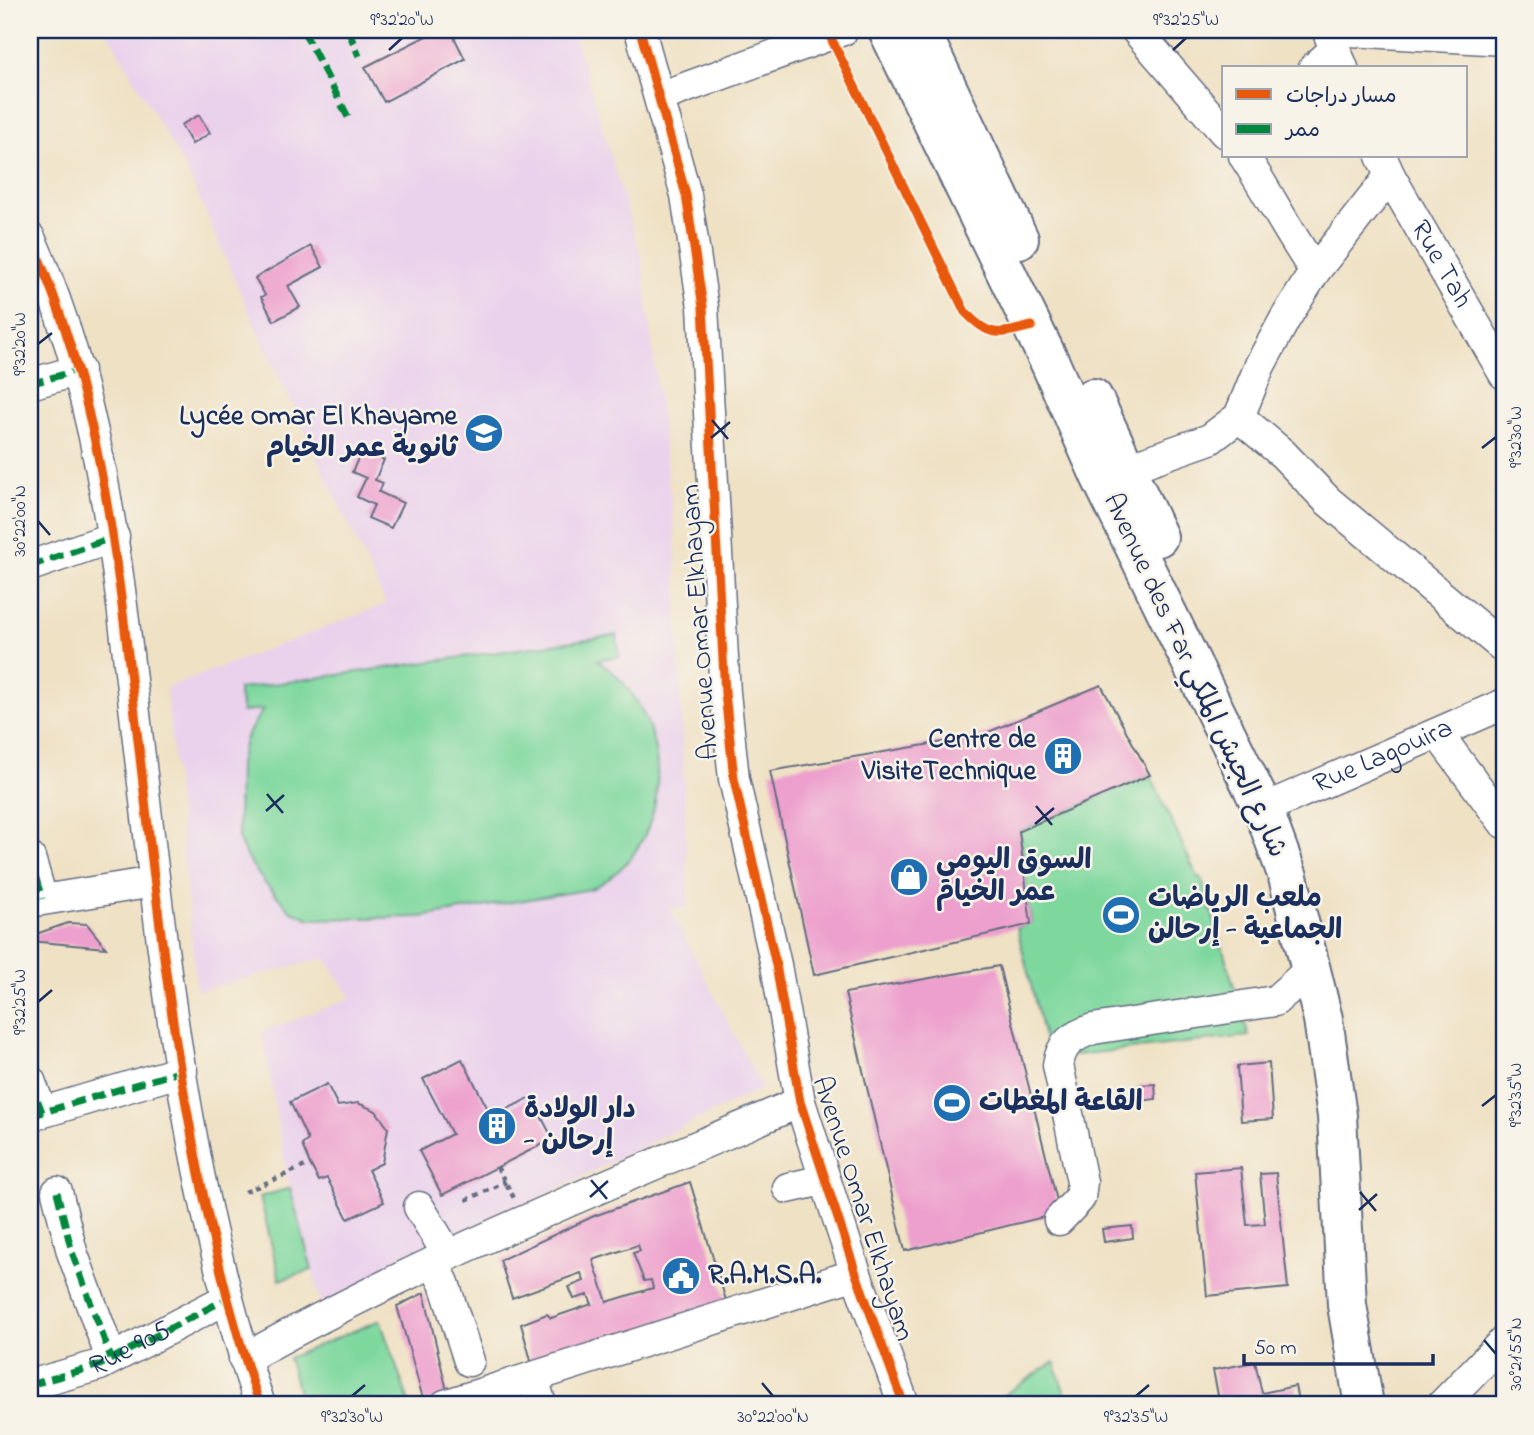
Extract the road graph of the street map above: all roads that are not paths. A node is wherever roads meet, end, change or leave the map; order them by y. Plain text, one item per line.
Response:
1 (640, 30) edge
2 (843, 30) edge
3 (888, 30) edge
4 (920, 30) edge
5 (1136, 30) edge
6 (1504, 40) edge
7 (1330, 49) edge
8 (660, 97) junction
9 (1222, 130) edge
10 (1245, 158) edge
11 (1385, 166) edge
12 (30, 238) edge
13 (1315, 271) junction
14 (79, 370) junction
15 (1504, 374) edge
16 (30, 384) edge
17 (1239, 417) junction
18 (1113, 472) junction
19 (114, 537) junction
20 (30, 566) edge
21 (1504, 648) edge
22 (1504, 704) edge
23 (1438, 734) junction
24 (1272, 805) junction
25 (1504, 823) edge
26 (30, 858) edge
27 (154, 881) junction
28 (36, 901) edge
29 (1312, 968) junction
30 (1275, 1001) junction
31 (1323, 1019) junction
32 (182, 1071) junction
33 (30, 1081) edge
34 (800, 1102) junction
35 (36, 1114) edge
36 (823, 1180) junction
37 (788, 1188) dead end
38 (57, 1192) dead end
39 (419, 1207) dead end
40 (1059, 1220) dead end
41 (441, 1259) junction
42 (856, 1274) junction
43 (226, 1298) junction
44 (1504, 1341) edge
45 (111, 1358) junction
46 (244, 1359) junction
47 (469, 1361) dead end
48 (30, 1385) edge
49 (537, 1391) edge
50 (260, 1405) edge
51 (445, 1405) edge
52 (904, 1405) edge
53 (1364, 1405) edge
54 (1387, 1405) edge
55 (1442, 1405) edge

1 - 8 street, Avenue Omar Elkhayam
2 - 8 street
3 - 18 main road, Avenue des Far شارع الجيش الملكي
4 - 18 main road, Avenue des Far شارع الجيش الملكي
5 - 9 street
6 - 7 street
8 - 34 street, Avenue Omar Elkhayam
10 - 13 street
11 - 13 street
11 - 15 street, Rue Tah
12 - 14 street
13 - 17 street
14 - 16 street
14 - 19 street
17 - 18 street
17 - 21 street
18 - 24 main road, Avenue des Far شارع الجيش الملكي
19 - 20 street
19 - 27 street
22 - 23 street, Rue Lagouira
23 - 24 street, Rue Lagouira
23 - 25 street
24 - 29 main road, Avenue des Far شارع الجيش الملكي
24 - 54 main road, Avenue des Far شارع الجيش الملكي
26 - 28 street
27 - 28 street
27 - 32 street
29 - 30 street
29 - 31 main road, Avenue des Far شارع الجيش الملكي
30 - 31 street
30 - 40 street
31 - 53 main road, Avenue des Far شارع الجيش الملكي
32 - 35 street
32 - 43 street
33 - 35 street
34 - 36 street, Avenue Omar Elkhayam
34 - 41 street
36 - 37 street
36 - 42 street, Avenue Omar Elkhayam
38 - 45 street
39 - 41 street
41 - 46 street
41 - 47 street
42 - 49 street
42 - 52 street, Avenue Omar Elkhayam
43 - 45 street, Rue 905
43 - 46 street
44 - 55 street
45 - 48 street, Rue 905
46 - 50 street
49 - 51 street

